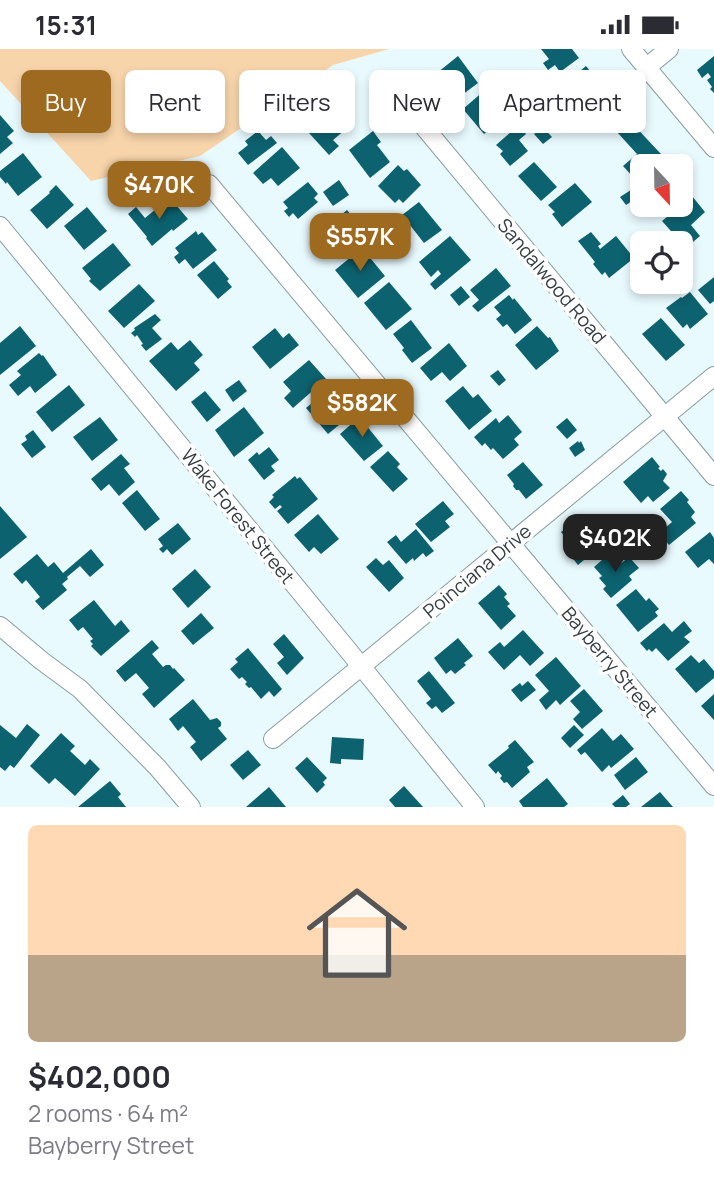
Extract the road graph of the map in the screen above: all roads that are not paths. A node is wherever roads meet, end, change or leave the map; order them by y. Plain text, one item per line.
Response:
1 (631, 49) edge
2 (669, 49) edge
3 (647, 67) junction
4 (429, 133) edge
5 (714, 148) edge
6 (209, 184) dead end
7 (0, 226) edge
8 (714, 376) edge
9 (664, 417) junction
10 (714, 476) edge
11 (510, 543) junction
12 (0, 627) edge
13 (361, 666) junction
14 (273, 739) dead end
15 (714, 786) edge
16 (191, 807) edge
17 (475, 807) edge

1 - 3 street
2 - 3 street
3 - 5 street
4 - 9 street, Sandalwood Road
6 - 11 street, Bayberry Street
7 - 13 street, Wake Forest Street
8 - 9 street, Poinciana Drive
9 - 10 street, Sandalwood Road
9 - 11 street, Poinciana Drive
11 - 13 street, Poinciana Drive
11 - 15 street, Bayberry Street
12 - 16 street
13 - 14 street, Poinciana Drive
13 - 17 street, Wake Forest Street

